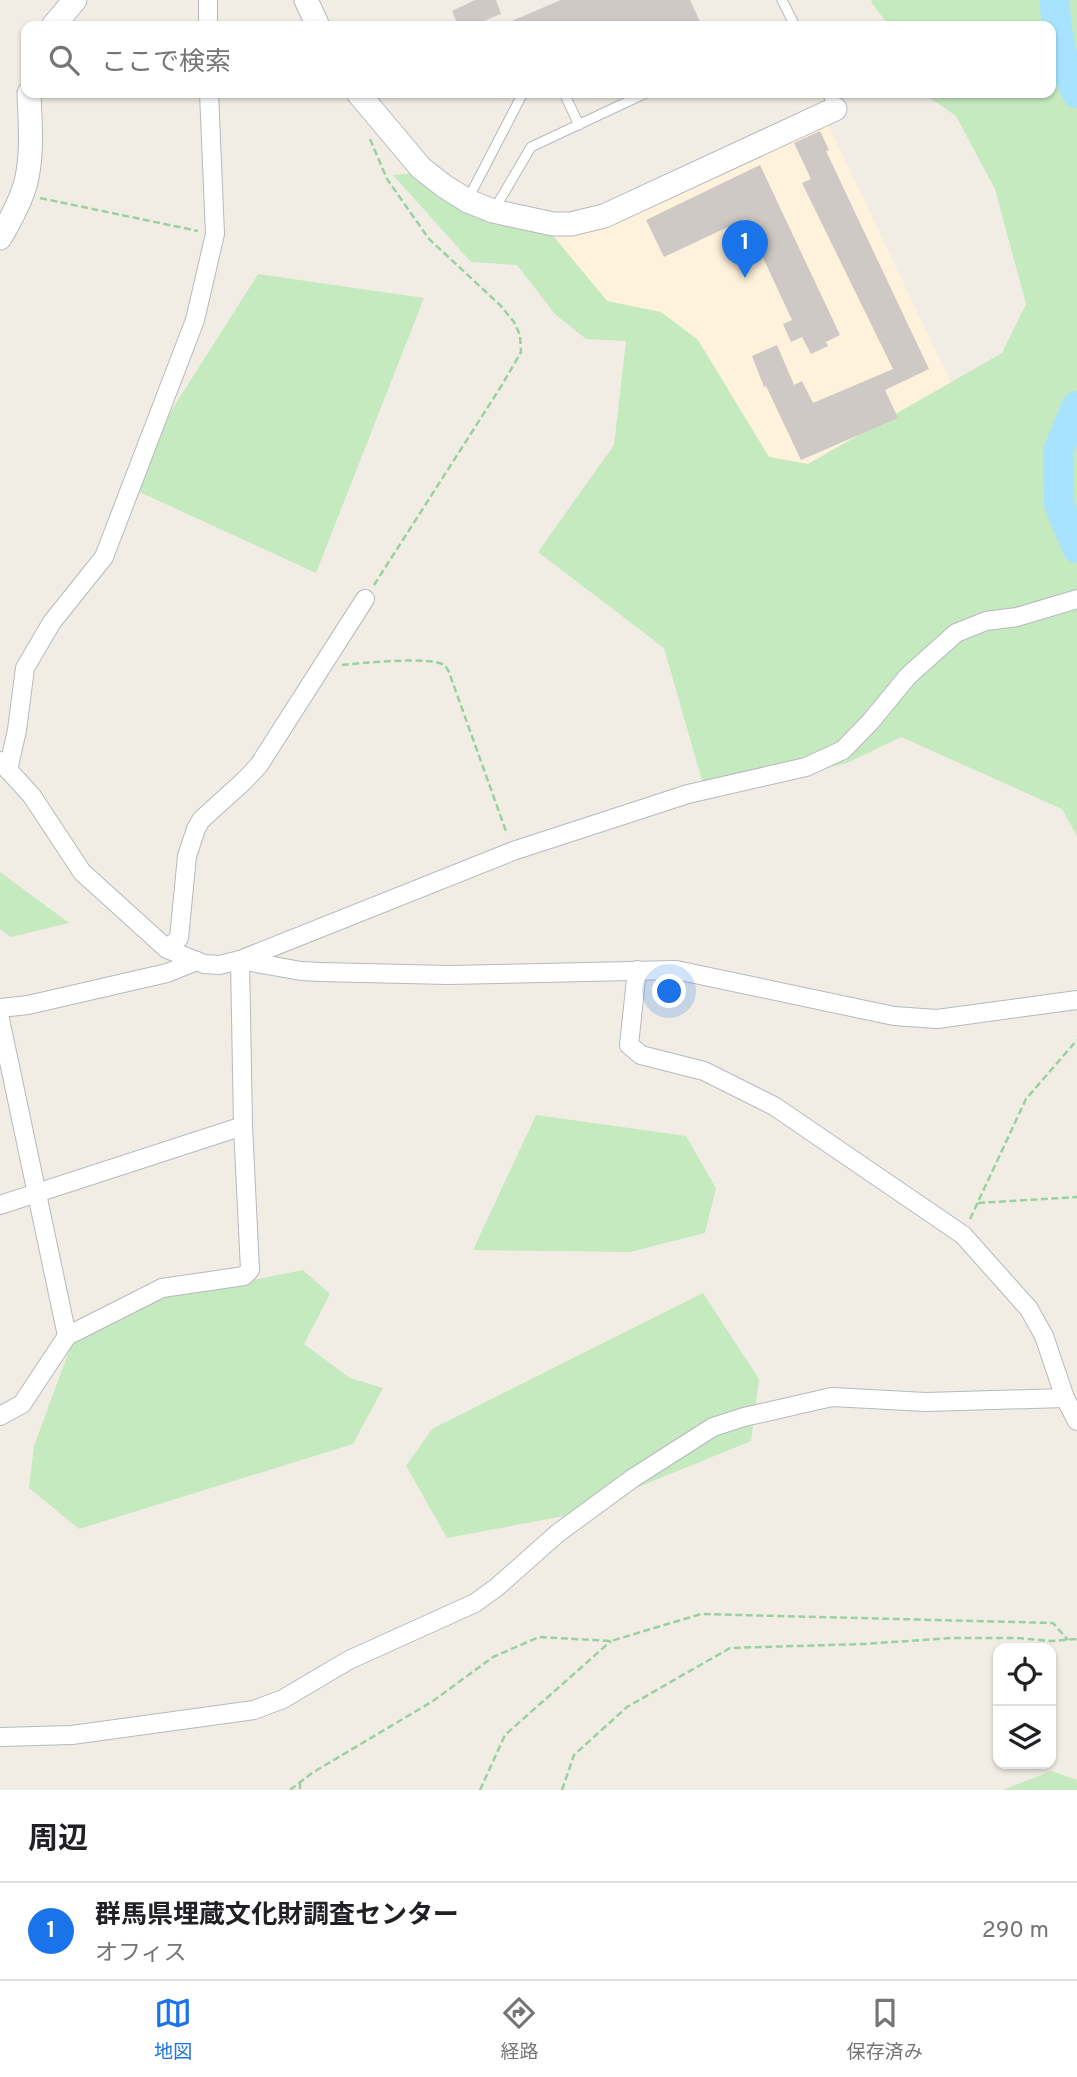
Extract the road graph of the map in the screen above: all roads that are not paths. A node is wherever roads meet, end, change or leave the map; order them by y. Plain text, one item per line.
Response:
1 (75, 0) edge
2 (208, 0) edge
3 (306, 0) edge
4 (782, 0) edge
5 (57, 21) edge
6 (208, 21) edge
7 (316, 21) edge
8 (790, 21) edge
9 (29, 98) edge
10 (209, 98) edge
11 (362, 98) edge
12 (520, 98) edge
13 (566, 98) edge
14 (636, 98) edge
15 (831, 101) edge
16 (579, 125) junction
17 (468, 201) junction
18 (493, 211) junction
19 (0, 238) edge
20 (365, 599) road end
21 (1077, 599) edge
22 (4, 765) edge
23 (167, 949) junction
24 (240, 960) junction
25 (197, 961) junction
26 (637, 970) junction
27 (1077, 1000) edge
28 (0, 1007) edge
29 (0, 1019) edge
30 (243, 1126) junction
31 (36, 1193) junction
32 (0, 1205) edge
33 (67, 1336) junction
34 (1065, 1398) junction
35 (0, 1416) edge
36 (1077, 1422) edge
37 (0, 1737) edge

1 - 5 street
2 - 6 street
3 - 7 street
4 - 8 lane
9 - 19 street
10 - 22 street
11 - 17 street
12 - 17 lane
13 - 16 lane
14 - 16 lane
15 - 18 street
16 - 18 lane
17 - 18 street
20 - 23 street
21 - 24 street
22 - 23 street
23 - 25 street
24 - 25 street
24 - 26 street
24 - 30 street
25 - 28 street
26 - 27 street
26 - 34 street
29 - 31 street
30 - 31 street
30 - 33 street
31 - 32 street
31 - 33 street
33 - 35 street
34 - 36 street
34 - 37 street

